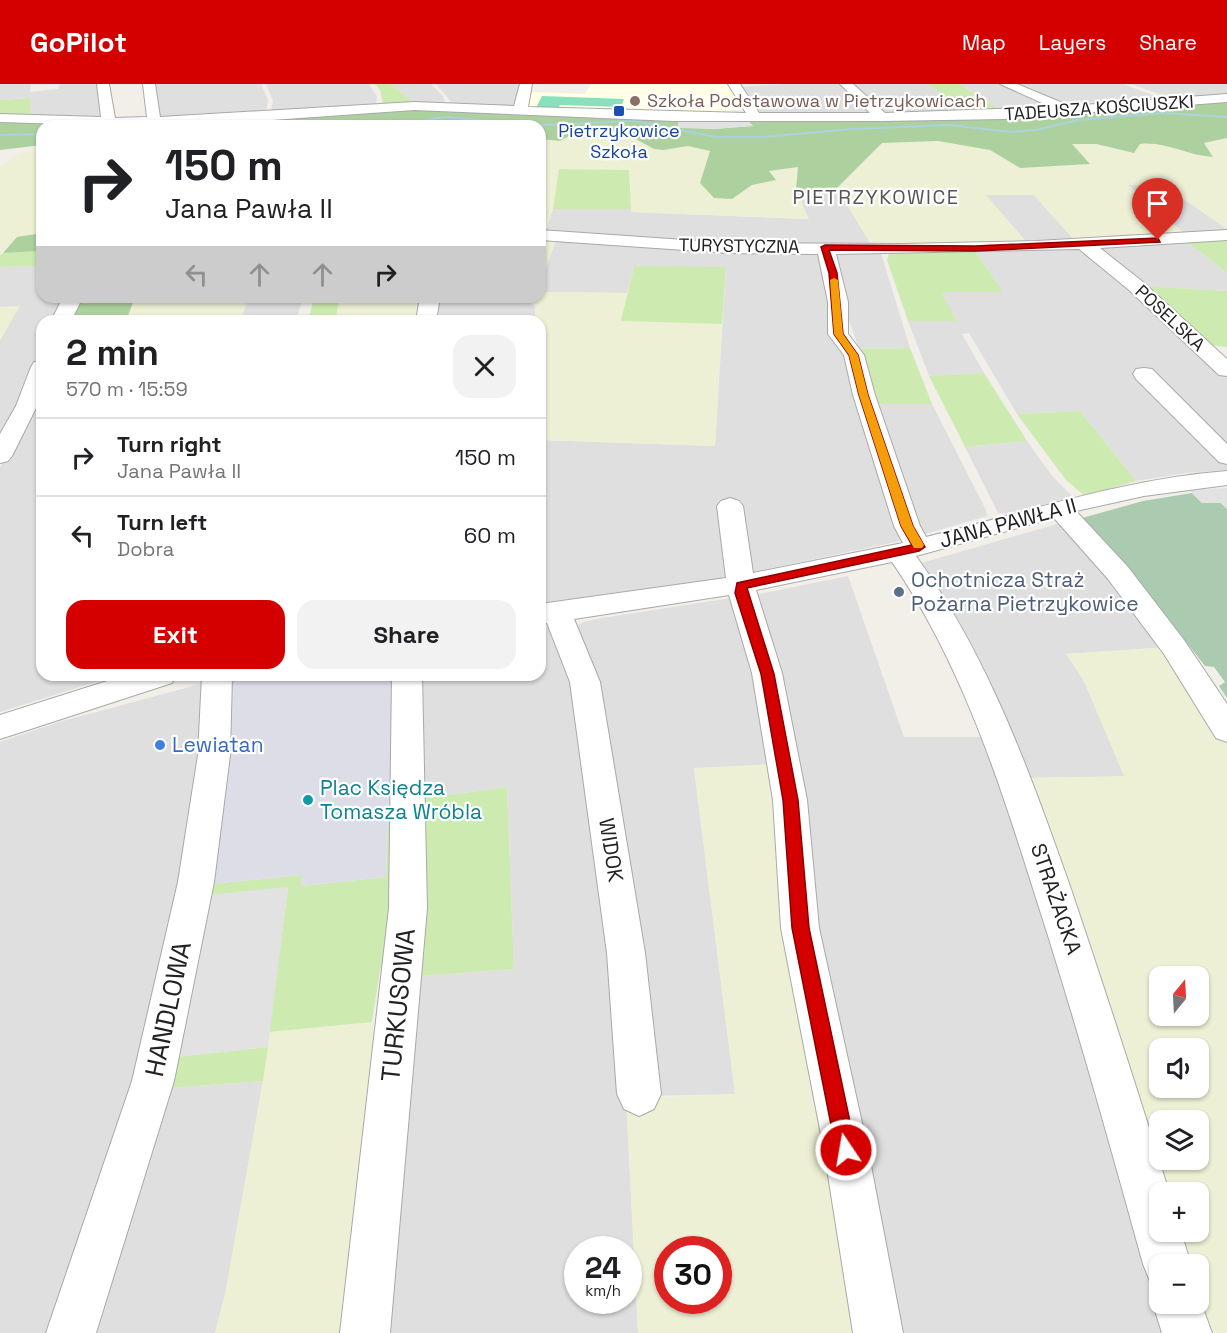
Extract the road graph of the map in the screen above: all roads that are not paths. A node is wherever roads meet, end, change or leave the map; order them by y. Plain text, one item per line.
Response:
1 (103, 84) edge
2 (149, 84) edge
3 (526, 84) edge
4 (734, 84) edge
5 (846, 84) edge
6 (1006, 84) edge
7 (439, 90) dead end
8 (1148, 92) dead end
9 (1227, 98) edge
10 (1181, 103) junction
11 (414, 106) junction
12 (448, 107) junction
13 (520, 111) junction
14 (1069, 111) junction
15 (882, 117) junction
16 (0, 118) edge
17 (756, 118) junction
18 (435, 119) dead end
19 (54, 120) edge
20 (109, 120) edge
21 (154, 120) edge
22 (184, 120) edge
23 (546, 235) edge
24 (1227, 236) edge
25 (1083, 243) junction
26 (825, 247) junction
27 (1227, 370) edge
28 (1144, 374) dead end
29 (36, 382) edge
30 (0, 456) edge
31 (1227, 457) edge
32 (1227, 478) edge
33 (730, 506) dead end
34 (1060, 509) junction
35 (909, 550) junction
36 (741, 586) junction
37 (548, 612) edge
38 (142, 681) edge
39 (218, 681) edge
40 (406, 681) edge
41 (0, 727) edge
42 (1227, 730) edge
43 (639, 1094) dead end
44 (1164, 1254) edge
45 (1181, 1314) edge
46 (72, 1333) edge
47 (365, 1333) edge
48 (878, 1333) edge
49 (1187, 1333) edge

1 - 20 street
2 - 21 street
3 - 13 street
4 - 17 street
5 - 15 street
6 - 14 street
7 - 12 street
8 - 10 street
9 - 10 street, TADEUSZA KOŚCIUSZKI
10 - 14 street, TADEUSZA KOŚCIUSZKI
11 - 12 street, TADEUSZA KOŚCIUSZKI
11 - 18 street
11 - 22 street, TADEUSZA KOŚCIUSZKI
12 - 13 street, TADEUSZA KOŚCIUSZKI
13 - 17 street, TADEUSZA KOŚCIUSZKI
14 - 15 street, TADEUSZA KOŚCIUSZKI
15 - 17 street, TADEUSZA KOŚCIUSZKI
16 - 19 street, TADEUSZA KOŚCIUSZKI
23 - 26 street, TURYSTYCZNA
24 - 25 street, TURYSTYCZNA
25 - 26 street, TURYSTYCZNA
25 - 27 street, POSELSKA
26 - 35 street, STRAŻACKA
28 - 31 street
29 - 30 street
32 - 34 street, JANA PAWŁA II
33 - 36 street
34 - 35 street, JANA PAWŁA II
34 - 42 street
35 - 36 street, JANA PAWŁA II
35 - 44 street, STRAŻACKA
36 - 37 street, JANA PAWŁA II
36 - 48 street
37 - 43 street, WIDOK
38 - 41 street
39 - 46 street, HANDLOWA
40 - 47 street, TURKUSOWA
45 - 49 street

